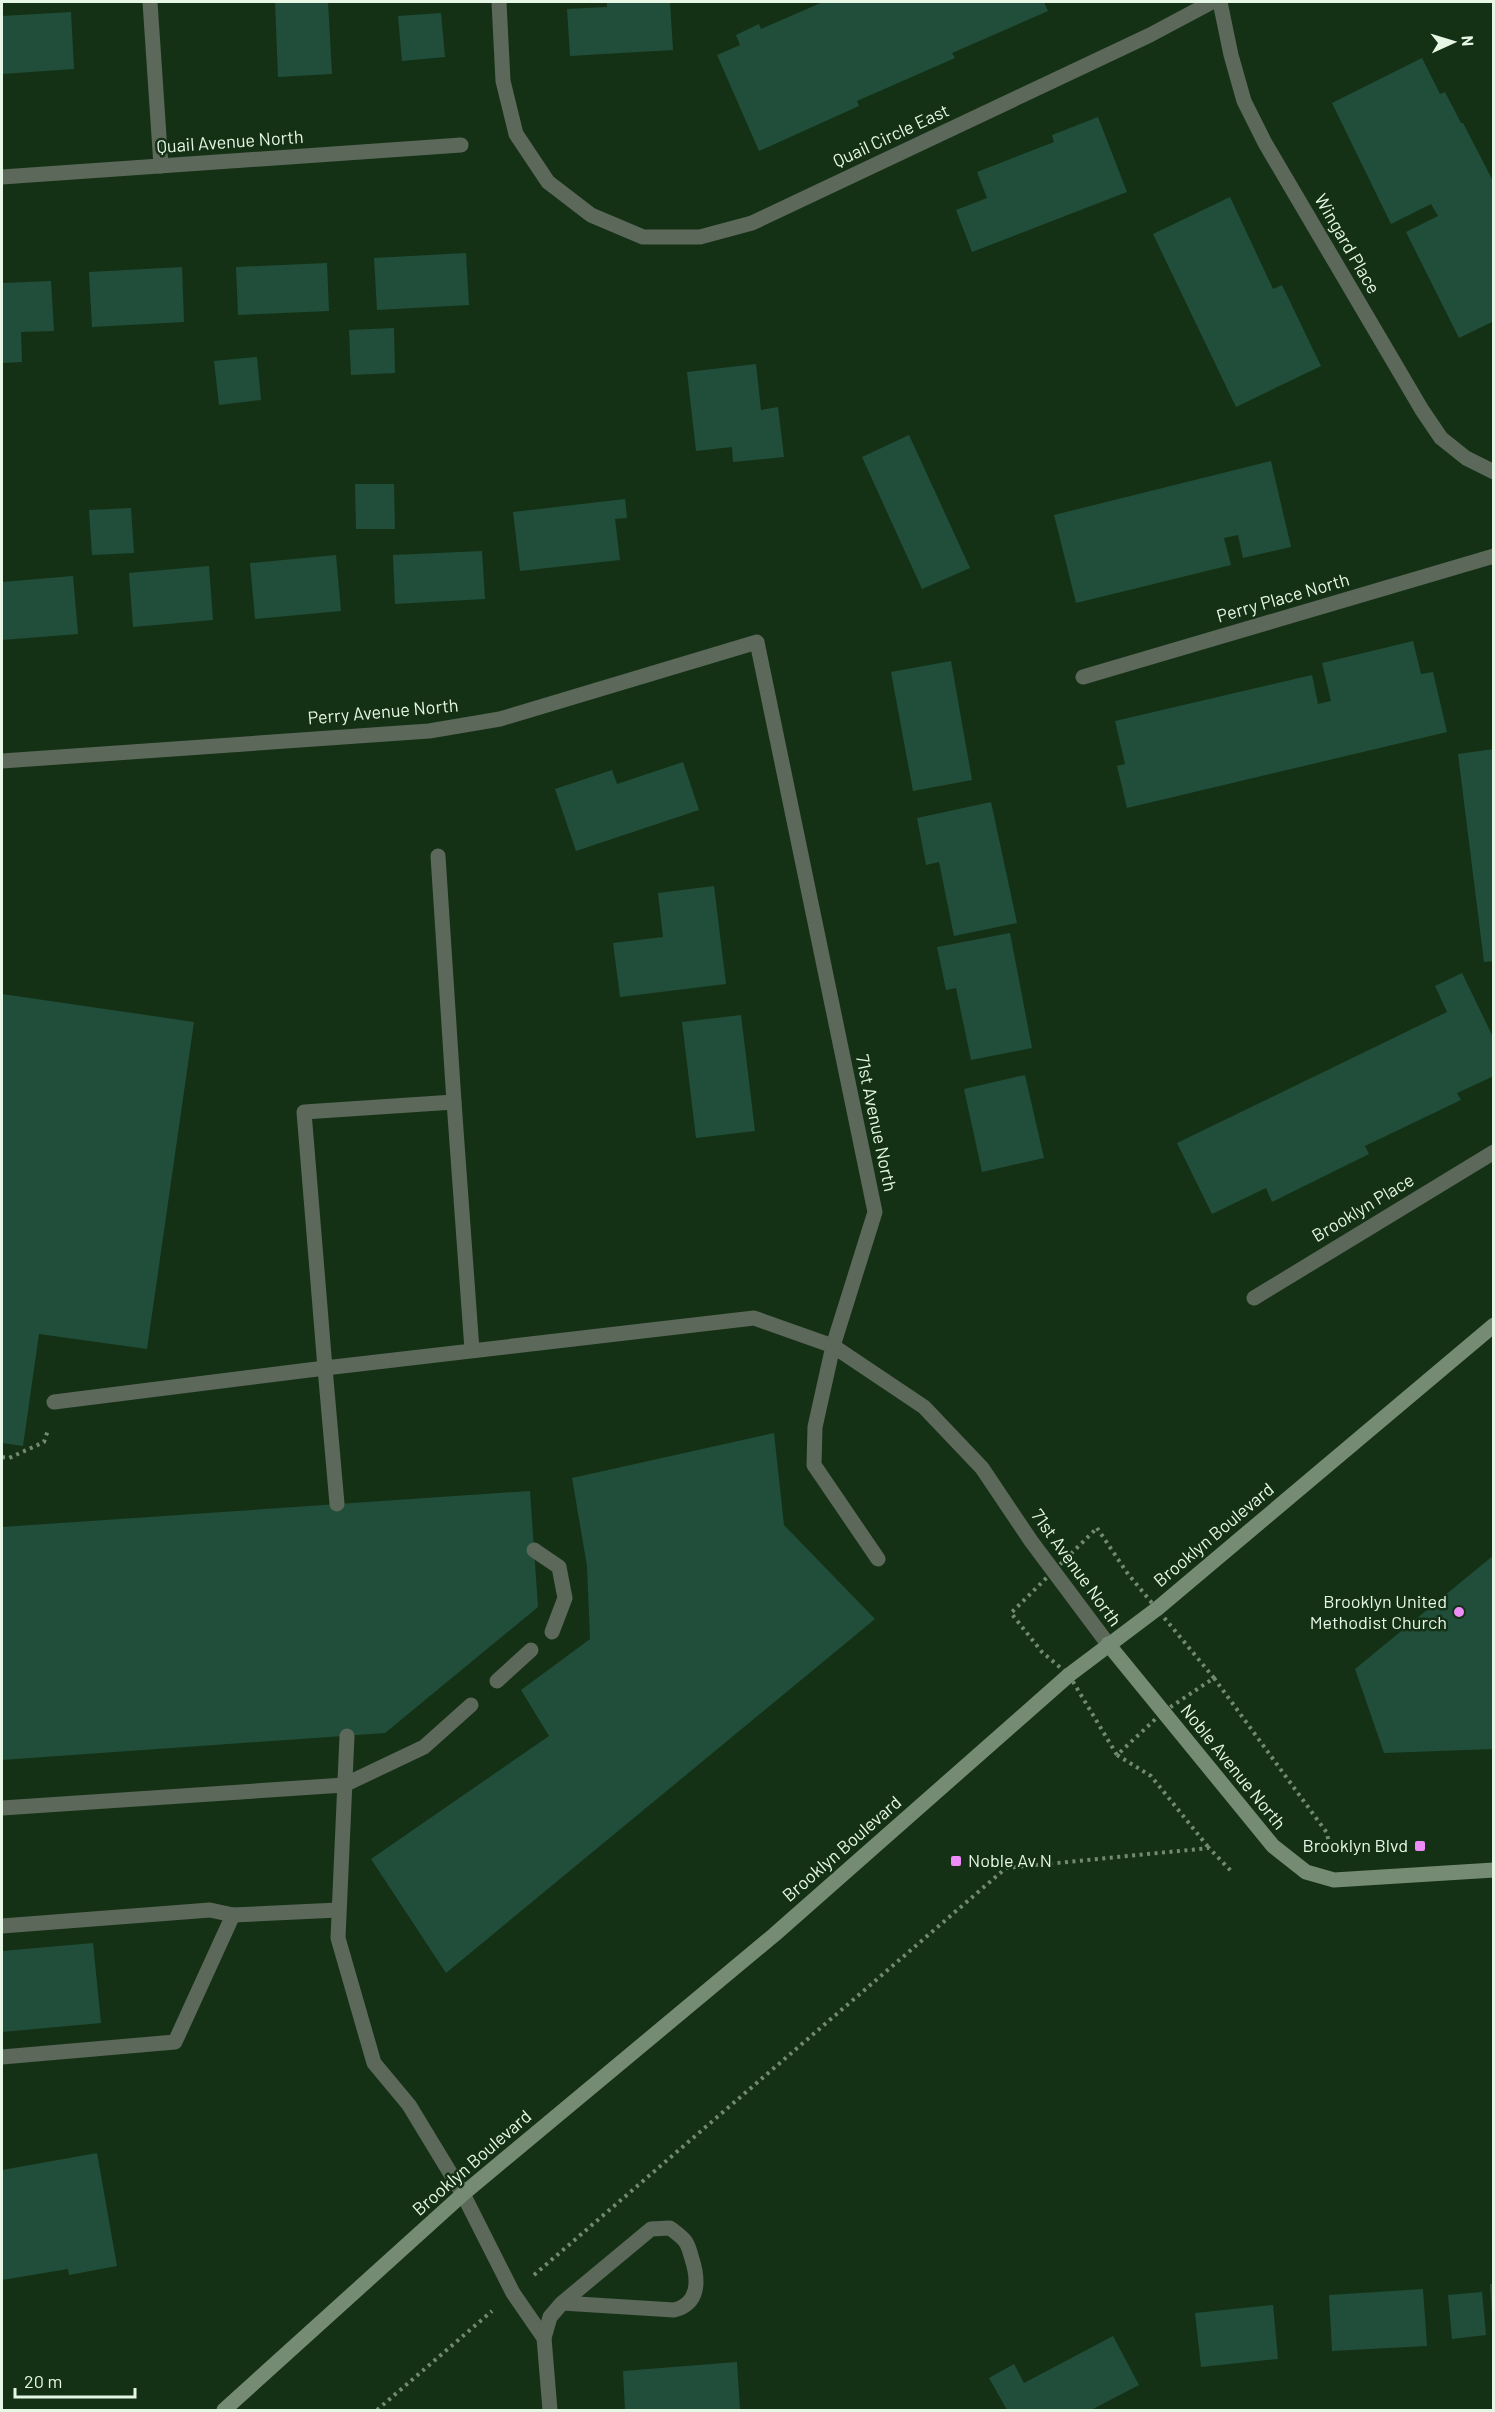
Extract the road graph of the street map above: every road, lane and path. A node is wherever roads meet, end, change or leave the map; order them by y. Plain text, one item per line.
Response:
1 (150, 2) edge
2 (499, 2) edge
3 (1212, 2) edge
4 (1220, 2) edge
5 (461, 145) dead end
6 (161, 166) junction
7 (2, 177) edge
8 (1494, 472) edge
9 (1494, 556) edge
10 (757, 642) joint
11 (1083, 677) dead end
12 (2, 761) edge
13 (438, 856) dead end
14 (454, 1102) junction
15 (1494, 1152) edge
16 (1254, 1298) dead end
17 (1494, 1325) edge
18 (833, 1346) junction
19 (472, 1350) junction
20 (325, 1368) junction
21 (54, 1402) joint
22 (2, 1457) edge
23 (337, 1504) dead end
24 (534, 1550) dead end
25 (878, 1559) dead end
26 (552, 1632) dead end
27 (1108, 1644) junction
28 (531, 1650) dead end
29 (1214, 1678) dead end
30 (497, 1681) dead end
31 (471, 1705) dead end
32 (347, 1736) dead end
33 (1117, 1755) dead end
34 (344, 1785) junction
35 (2, 1808) edge
36 (1209, 1848) junction
37 (1494, 1870) edge
38 (1232, 1872) dead end
39 (1335, 1880) junction
40 (338, 1910) junction
41 (233, 1915) junction
42 (2, 1926) edge
43 (2, 2057) edge
44 (463, 2194) junction
45 (513, 2293) junction
46 (562, 2303) junction
47 (544, 2338) junction
48 (224, 2410) edge
49 (377, 2410) edge
50 (549, 2410) edge

1 - 6 street
2 - 3 street, Quail Circle East
4 - 8 street, Wingard Place
5 - 6 street, Quail Avenue North
6 - 7 street, Quail Avenue North
9 - 11 street, Perry Place North
10 - 12 street, Perry Avenue North
10 - 18 street, 71st Avenue North
13 - 14 street
14 - 19 street
14 - 20 street
15 - 16 street, Brooklyn Place
17 - 27 main road, Brooklyn Boulevard
18 - 19 street
18 - 25 street
18 - 27 street, 71st Avenue North
19 - 20 street
20 - 21 street
20 - 23 street
21 - 22 path
24 - 26 street
27 - 39 main road, Noble Avenue North
27 - 44 main road, Brooklyn Boulevard
28 - 30 street
29 - 39 path
31 - 34 street
32 - 34 street
33 - 36 path
34 - 35 street
34 - 40 street
36 - 38 path
36 - 45 path
37 - 39 main road, Noble Avenue North
40 - 41 street
40 - 44 street
41 - 42 street
41 - 43 street
44 - 45 street
44 - 48 main road, Brooklyn Boulevard
45 - 47 street
45 - 49 path
46 - 46 street
46 - 47 street
47 - 50 street

